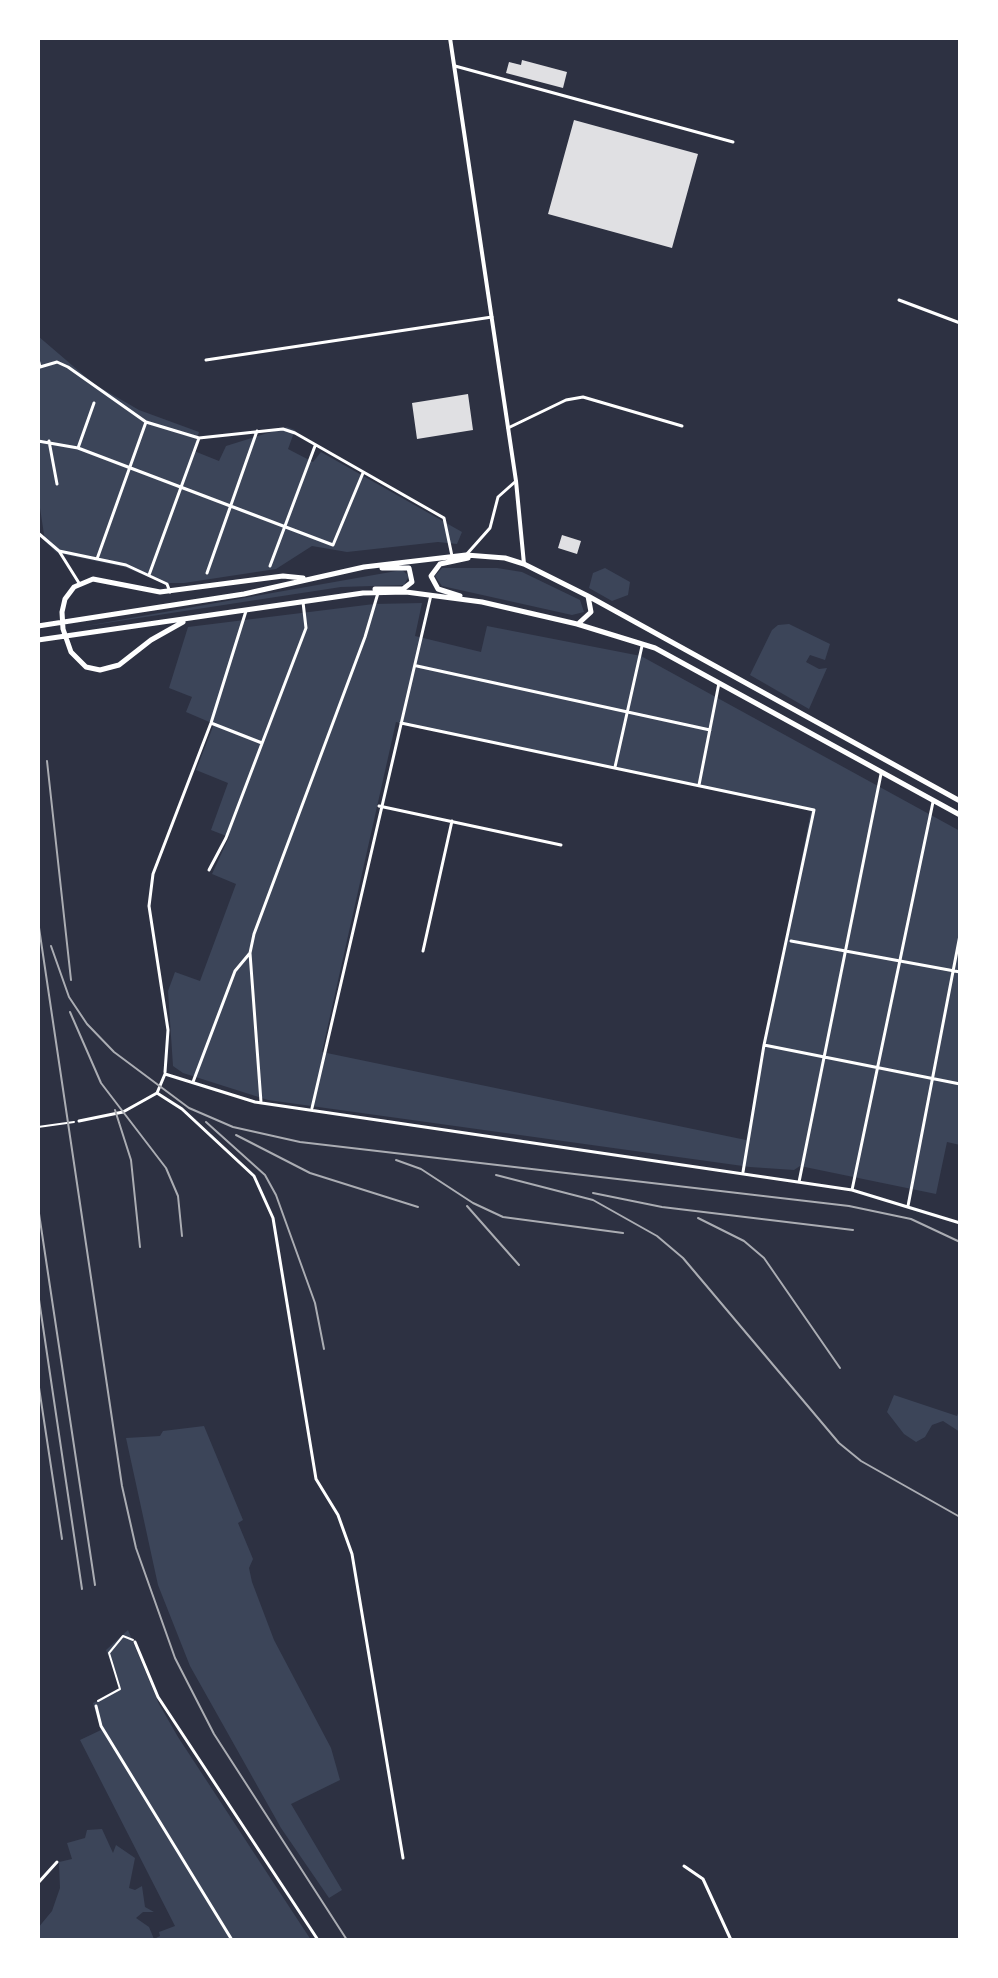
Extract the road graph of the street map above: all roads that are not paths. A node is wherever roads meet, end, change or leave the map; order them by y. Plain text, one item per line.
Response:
1 (450, 38) edge
2 (455, 66) junction
3 (733, 142) dead end
4 (899, 300) dead end
5 (492, 317) junction
6 (960, 323) edge
7 (38, 359) edge
8 (206, 360) dead end
9 (39, 368) edge
10 (94, 403) dead end
11 (146, 422) junction
12 (682, 426) dead end
13 (508, 428) junction
14 (257, 431) junction
15 (199, 438) junction
16 (38, 441) edge
17 (49, 441) junction
18 (315, 446) junction
19 (78, 448) junction
20 (129, 467) junction
21 (363, 473) junction
22 (516, 481) junction
23 (57, 484) dead end
24 (181, 487) junction
25 (232, 506) junction
26 (285, 524) junction
27 (38, 533) edge
28 (59, 551) junction
29 (466, 555) junction
30 (452, 556) junction
31 (477, 556) junction
32 (97, 559) junction
33 (524, 564) junction
34 (270, 566) dead end
35 (364, 567) junction
36 (207, 573) dead end
37 (149, 575) junction
38 (308, 578) junction
39 (79, 583) junction
40 (170, 592) junction
41 (378, 592) junction
42 (363, 593) junction
43 (431, 595) junction
44 (588, 596) junction
45 (303, 602) junction
46 (482, 602) junction
47 (246, 611) junction
48 (189, 618) junction
49 (577, 624) junction
50 (38, 626) edge
51 (38, 640) edge
52 (642, 643) junction
53 (416, 666) junction
54 (720, 682) junction
55 (628, 711) junction
56 (211, 723) junction
57 (401, 723) junction
58 (710, 730) junction
59 (262, 743) junction
60 (615, 767) junction
61 (882, 772) junction
62 (699, 785) junction
63 (933, 800) junction
64 (960, 801) edge
65 (379, 806) junction
66 (960, 815) edge
67 (452, 821) junction
68 (561, 845) dead end
69 (209, 870) dead end
70 (960, 935) edge
71 (789, 940) junction
72 (423, 951) dead end
73 (846, 951) junction
74 (250, 953) junction
75 (899, 961) junction
76 (953, 971) junction
77 (960, 972) edge
78 (764, 1045) junction
79 (824, 1056) junction
80 (878, 1068) junction
81 (165, 1074) junction
82 (932, 1080) junction
83 (193, 1082) junction
84 (960, 1084) edge
85 (157, 1093) junction
86 (261, 1102) junction
87 (312, 1108) junction
88 (79, 1121) road end
89 (743, 1172) junction
90 (799, 1182) junction
91 (852, 1190) junction
92 (908, 1206) junction
93 (960, 1223) edge
94 (135, 1642) road end
95 (96, 1706) road end
96 (403, 1858) dead end
97 (57, 1862) dead end
98 (684, 1866) dead end
99 (38, 1883) edge
100 (232, 1940) edge
101 (318, 1940) edge
102 (731, 1940) edge

1 - 2 street
2 - 3 street
2 - 5 street
4 - 6 street
5 - 8 street
5 - 13 street
7 - 9 street
9 - 11 street
10 - 19 street
11 - 15 street
11 - 20 street
12 - 13 street
13 - 22 street
14 - 15 street
14 - 18 street
14 - 25 street
15 - 24 street
16 - 17 street
17 - 19 street
17 - 23 street
18 - 21 street
18 - 26 street
19 - 20 street
20 - 24 street
20 - 32 street
21 - 26 street
21 - 30 street
22 - 29 street
22 - 33 street
24 - 25 street
24 - 37 street
25 - 26 street
25 - 36 street
26 - 34 street
27 - 28 street
28 - 32 street
28 - 39 street
29 - 30 highway
29 - 31 highway
30 - 35 highway
31 - 33 highway
31 - 46 highway
32 - 37 street
33 - 44 highway
35 - 38 highway
35 - 42 highway
37 - 40 street
38 - 40 highway
38 - 50 highway
39 - 40 highway
39 - 48 highway
41 - 42 highway
41 - 43 highway
41 - 74 street
42 - 45 highway
43 - 46 highway
43 - 53 street
44 - 49 highway
44 - 64 highway
45 - 47 highway
45 - 59 street
46 - 49 highway
47 - 48 highway
47 - 56 street
48 - 51 highway
49 - 52 highway
52 - 54 highway
52 - 55 street
53 - 55 street
53 - 57 street
54 - 58 street
54 - 61 highway
55 - 58 street
55 - 60 street
56 - 59 street
56 - 81 street
57 - 60 street
57 - 65 street
58 - 62 street
59 - 69 street
60 - 62 street
61 - 63 highway
61 - 73 street
62 - 71 street
63 - 66 highway
63 - 75 street
65 - 67 street
65 - 87 street
67 - 68 street
67 - 72 street
70 - 76 street
71 - 73 street
71 - 78 street
73 - 75 street
73 - 79 street
74 - 83 street
74 - 86 street
75 - 76 street
75 - 80 street
76 - 77 street
76 - 82 street
78 - 79 street
78 - 89 street
79 - 80 street
79 - 90 street
80 - 82 street
80 - 91 street
81 - 83 street
81 - 85 street
82 - 84 street
82 - 92 street
83 - 86 street
85 - 88 street
85 - 96 street
86 - 87 street
87 - 89 street
89 - 90 street
90 - 91 street
91 - 92 street
92 - 93 street
94 - 101 street
95 - 100 street
97 - 99 street
98 - 102 street

